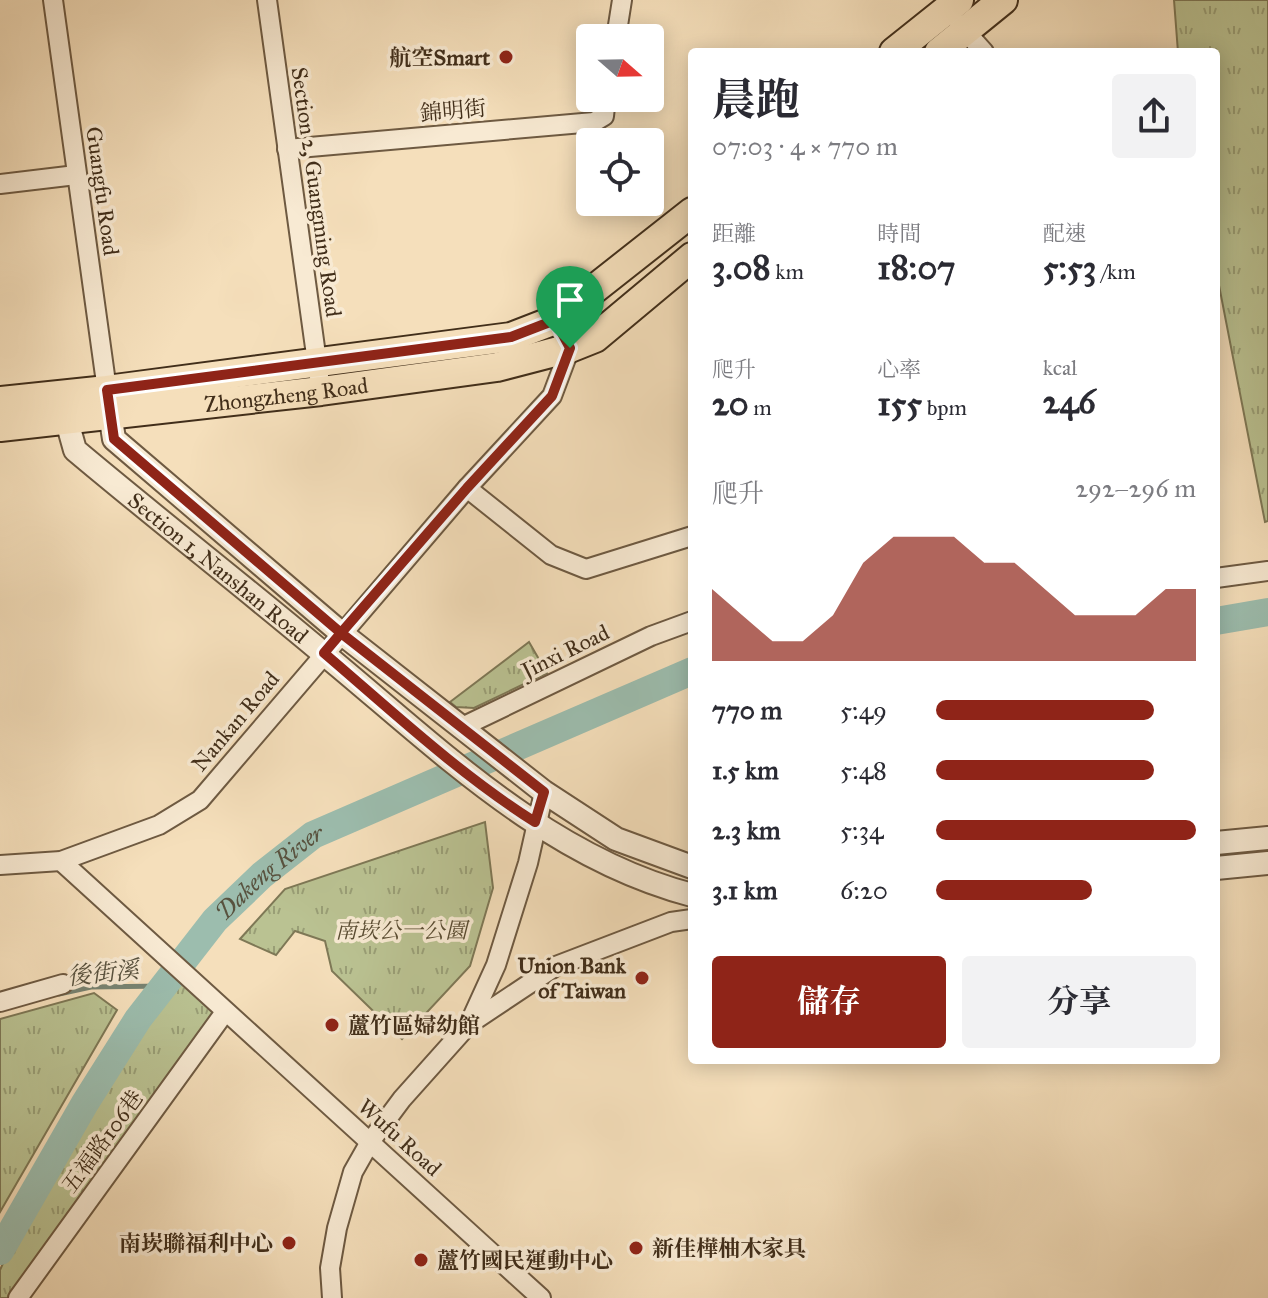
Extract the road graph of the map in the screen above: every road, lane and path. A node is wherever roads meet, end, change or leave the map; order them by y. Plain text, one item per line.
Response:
1 (53, 0) edge
2 (267, 0) edge
3 (622, 0) edge
4 (1003, 0) edge
5 (952, 10) edge
6 (618, 24) edge
7 (900, 48) edge
8 (940, 48) edge
9 (981, 48) edge
10 (604, 112) edge
11 (287, 149) junction
12 (76, 175) junction
13 (0, 184) edge
14 (688, 215) edge
15 (688, 260) edge
16 (555, 320) junction
17 (570, 348) junction
18 (319, 377) junction
19 (0, 401) edge
20 (108, 402) junction
21 (63, 407) junction
22 (0, 427) edge
23 (467, 488) junction
24 (688, 537) edge
25 (1268, 571) edge
26 (1220, 577) edge
27 (688, 622) edge
28 (341, 633) junction
29 (324, 653) junction
30 (467, 734) junction
31 (544, 792) junction
32 (535, 822) junction
33 (1268, 838) edge
34 (1220, 843) edge
35 (61, 861) junction
36 (1268, 863) edge
37 (0, 865) edge
38 (688, 866) edge
39 (1220, 868) edge
40 (688, 894) edge
41 (688, 920) edge
42 (63, 984) dead end
43 (0, 1002) edge
44 (225, 1012) junction
45 (469, 1024) junction
46 (370, 1142) junction
47 (18, 1298) edge
48 (332, 1298) edge
49 (541, 1298) edge

1 - 12 street, Guangfu Road
2 - 11 street, Section 2, Guangming Road
3 - 6 street
4 - 5 main road
5 - 7 main road
5 - 8 main road
5 - 9 street
10 - 11 street, 錦明街
11 - 18 street, Section 2, Guangming Road
12 - 13 street
12 - 20 street, Guangfu Road
14 - 16 main road, Zhongzheng Road
15 - 17 main road, Zhongzheng Road
16 - 17 street
16 - 18 main road, Zhongzheng Road
17 - 18 main road, Zhongzheng Road
17 - 23 street, Nankan Road
18 - 20 main road, Zhongzheng Road
19 - 21 main road, Zhongzheng Road
20 - 21 main road, Zhongzheng Road
20 - 28 street, Section 1, Nanshan Road
21 - 22 main road, Zhongzheng Road
21 - 29 street, Section 1, Nanshan Road
23 - 24 street
23 - 28 street, Nankan Road
25 - 26 street
27 - 30 street, Jinxi Road
28 - 29 street, Nankan Road
28 - 30 street, Section 1, Nanshan Road
29 - 32 street, Section 1, Nanshan Road
29 - 35 street, Nankan Road
30 - 31 street, Section 1, Nanshan Road
31 - 32 street
31 - 38 street
32 - 40 street
32 - 45 street
33 - 34 street
35 - 37 street, Nankan Road
35 - 44 street, Wufu Road
36 - 39 street
41 - 45 street
42 - 43 street
44 - 46 street, Wufu Road
44 - 47 street, 五福路106巷
45 - 46 street
46 - 48 street
46 - 49 street, Wufu Road

